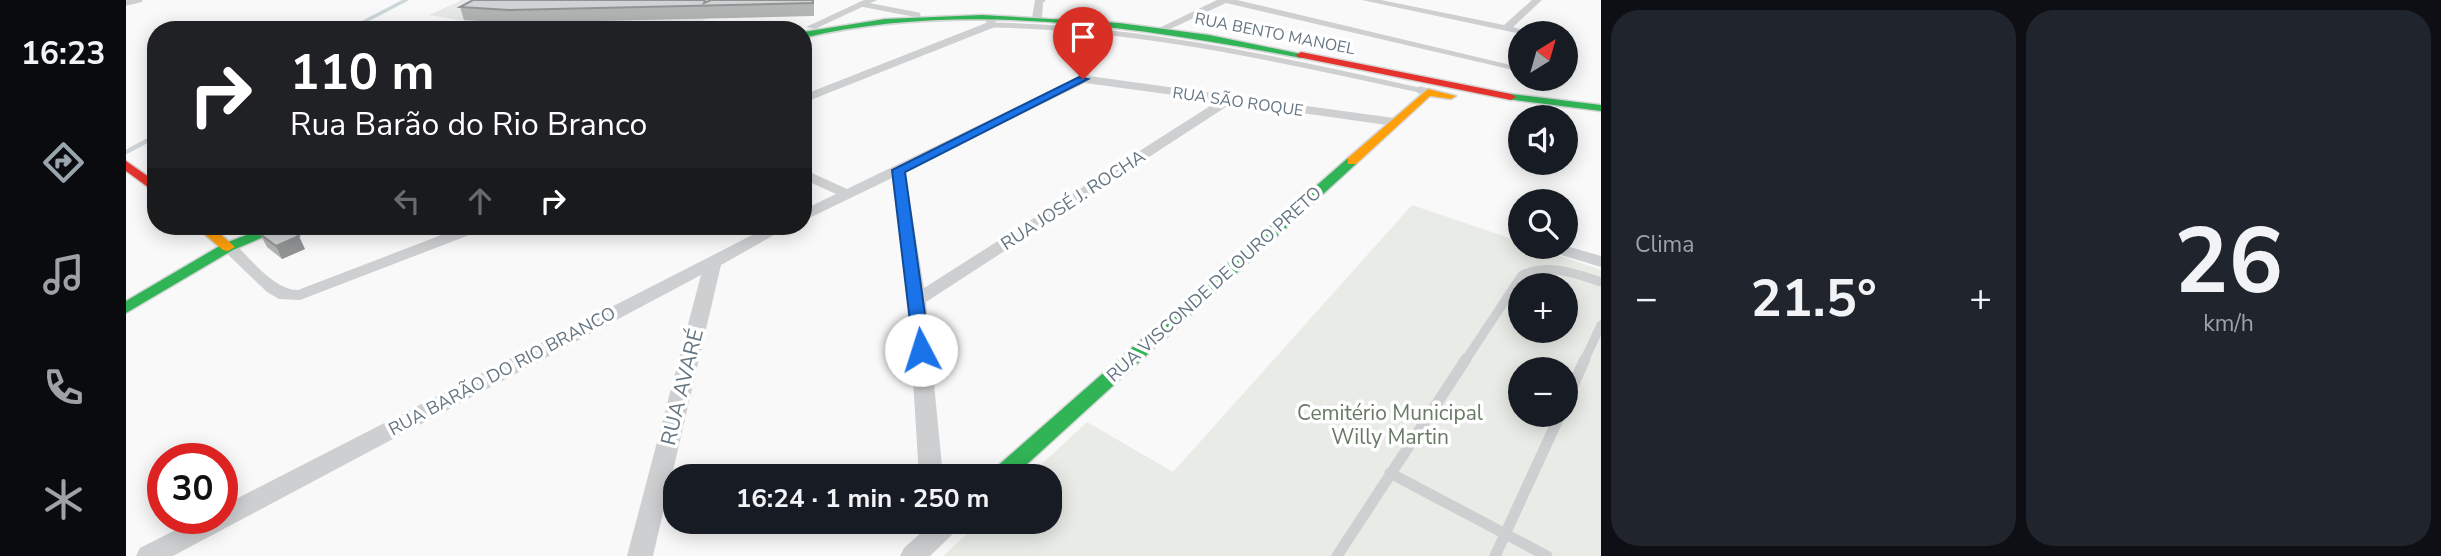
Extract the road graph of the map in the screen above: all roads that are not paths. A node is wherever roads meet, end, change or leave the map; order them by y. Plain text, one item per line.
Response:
1 (140, 0) edge
2 (872, 0) edge
3 (1041, 0) edge
4 (1225, 0) edge
5 (1369, 0) edge
6 (1536, 0) edge
7 (126, 2) edge
8 (861, 4) junction
9 (918, 15) dead end
10 (1037, 18) junction
11 (991, 21) junction
12 (1124, 25) junction
13 (1506, 28) joint
14 (812, 29) edge
15 (1162, 29) junction
16 (1095, 30) junction
17 (812, 31) edge
18 (1508, 67) edge
19 (1083, 79) junction
20 (1428, 92) junction
21 (812, 95) edge
22 (1230, 99) junction
23 (1601, 108) edge
24 (1601, 117) edge
25 (1394, 122) junction
26 (126, 166) edge
27 (898, 170) junction
28 (812, 177) edge
29 (147, 181) edge
30 (847, 194) junction
31 (812, 212) edge
32 (213, 235) edge
33 (259, 235) edge
34 (456, 235) edge
35 (764, 235) edge
36 (228, 247) junction
37 (1578, 255) edge
38 (715, 259) junction
39 (1601, 262) edge
40 (1601, 282) edge
41 (916, 300) junction
42 (126, 307) edge
43 (1601, 325) edge
44 (1578, 375) edge
45 (1554, 427) edge
46 (930, 464) edge
47 (1013, 464) edge
48 (1390, 473) junction
49 (238, 510) edge
50 (191, 534) edge
51 (932, 534) edge
52 (1505, 534) junction
53 (149, 556) edge
54 (640, 556) edge
55 (912, 556) edge
56 (1337, 556) edge
57 (1495, 556) edge
58 (1547, 556) edge

1 - 7 lane
2 - 8 street
3 - 10 street
4 - 15 street
4 - 18 street
5 - 13 street
6 - 13 street
8 - 9 lane
8 - 14 street
10 - 11 street, RUA BENTO MANOEL
10 - 12 street, RUA BENTO MANOEL
11 - 16 lane
11 - 17 street, RUA BENTO MANOEL
11 - 21 street
12 - 15 street, RUA BENTO MANOEL
12 - 16 lane
15 - 23 street, RUA BENTO MANOEL
16 - 19 street
16 - 20 lane
19 - 22 street, RUA SÃO ROQUE
19 - 27 street
20 - 24 street
20 - 25 street, RUA VISCONDE DE OURO PRETO
22 - 25 street, RUA SÃO ROQUE
22 - 41 street, RUA JOSÉ J. ROCHA
25 - 47 street, RUA VISCONDE DE OURO PRETO
26 - 29 street
27 - 30 street
27 - 41 street
28 - 30 street
30 - 31 street
32 - 36 street
33 - 36 street
34 - 36 street
35 - 38 street, RUA BARÃO DO RIO BRANCO
36 - 42 street
37 - 39 street
38 - 49 street, RUA BARÃO DO RIO BRANCO
38 - 54 street, RUA AVARÉ
40 - 48 lane
41 - 46 street
43 - 44 lane
45 - 52 lane
48 - 52 lane
48 - 56 lane
50 - 53 street, RUA BARÃO DO RIO BRANCO
51 - 55 street
52 - 57 lane
52 - 58 lane

